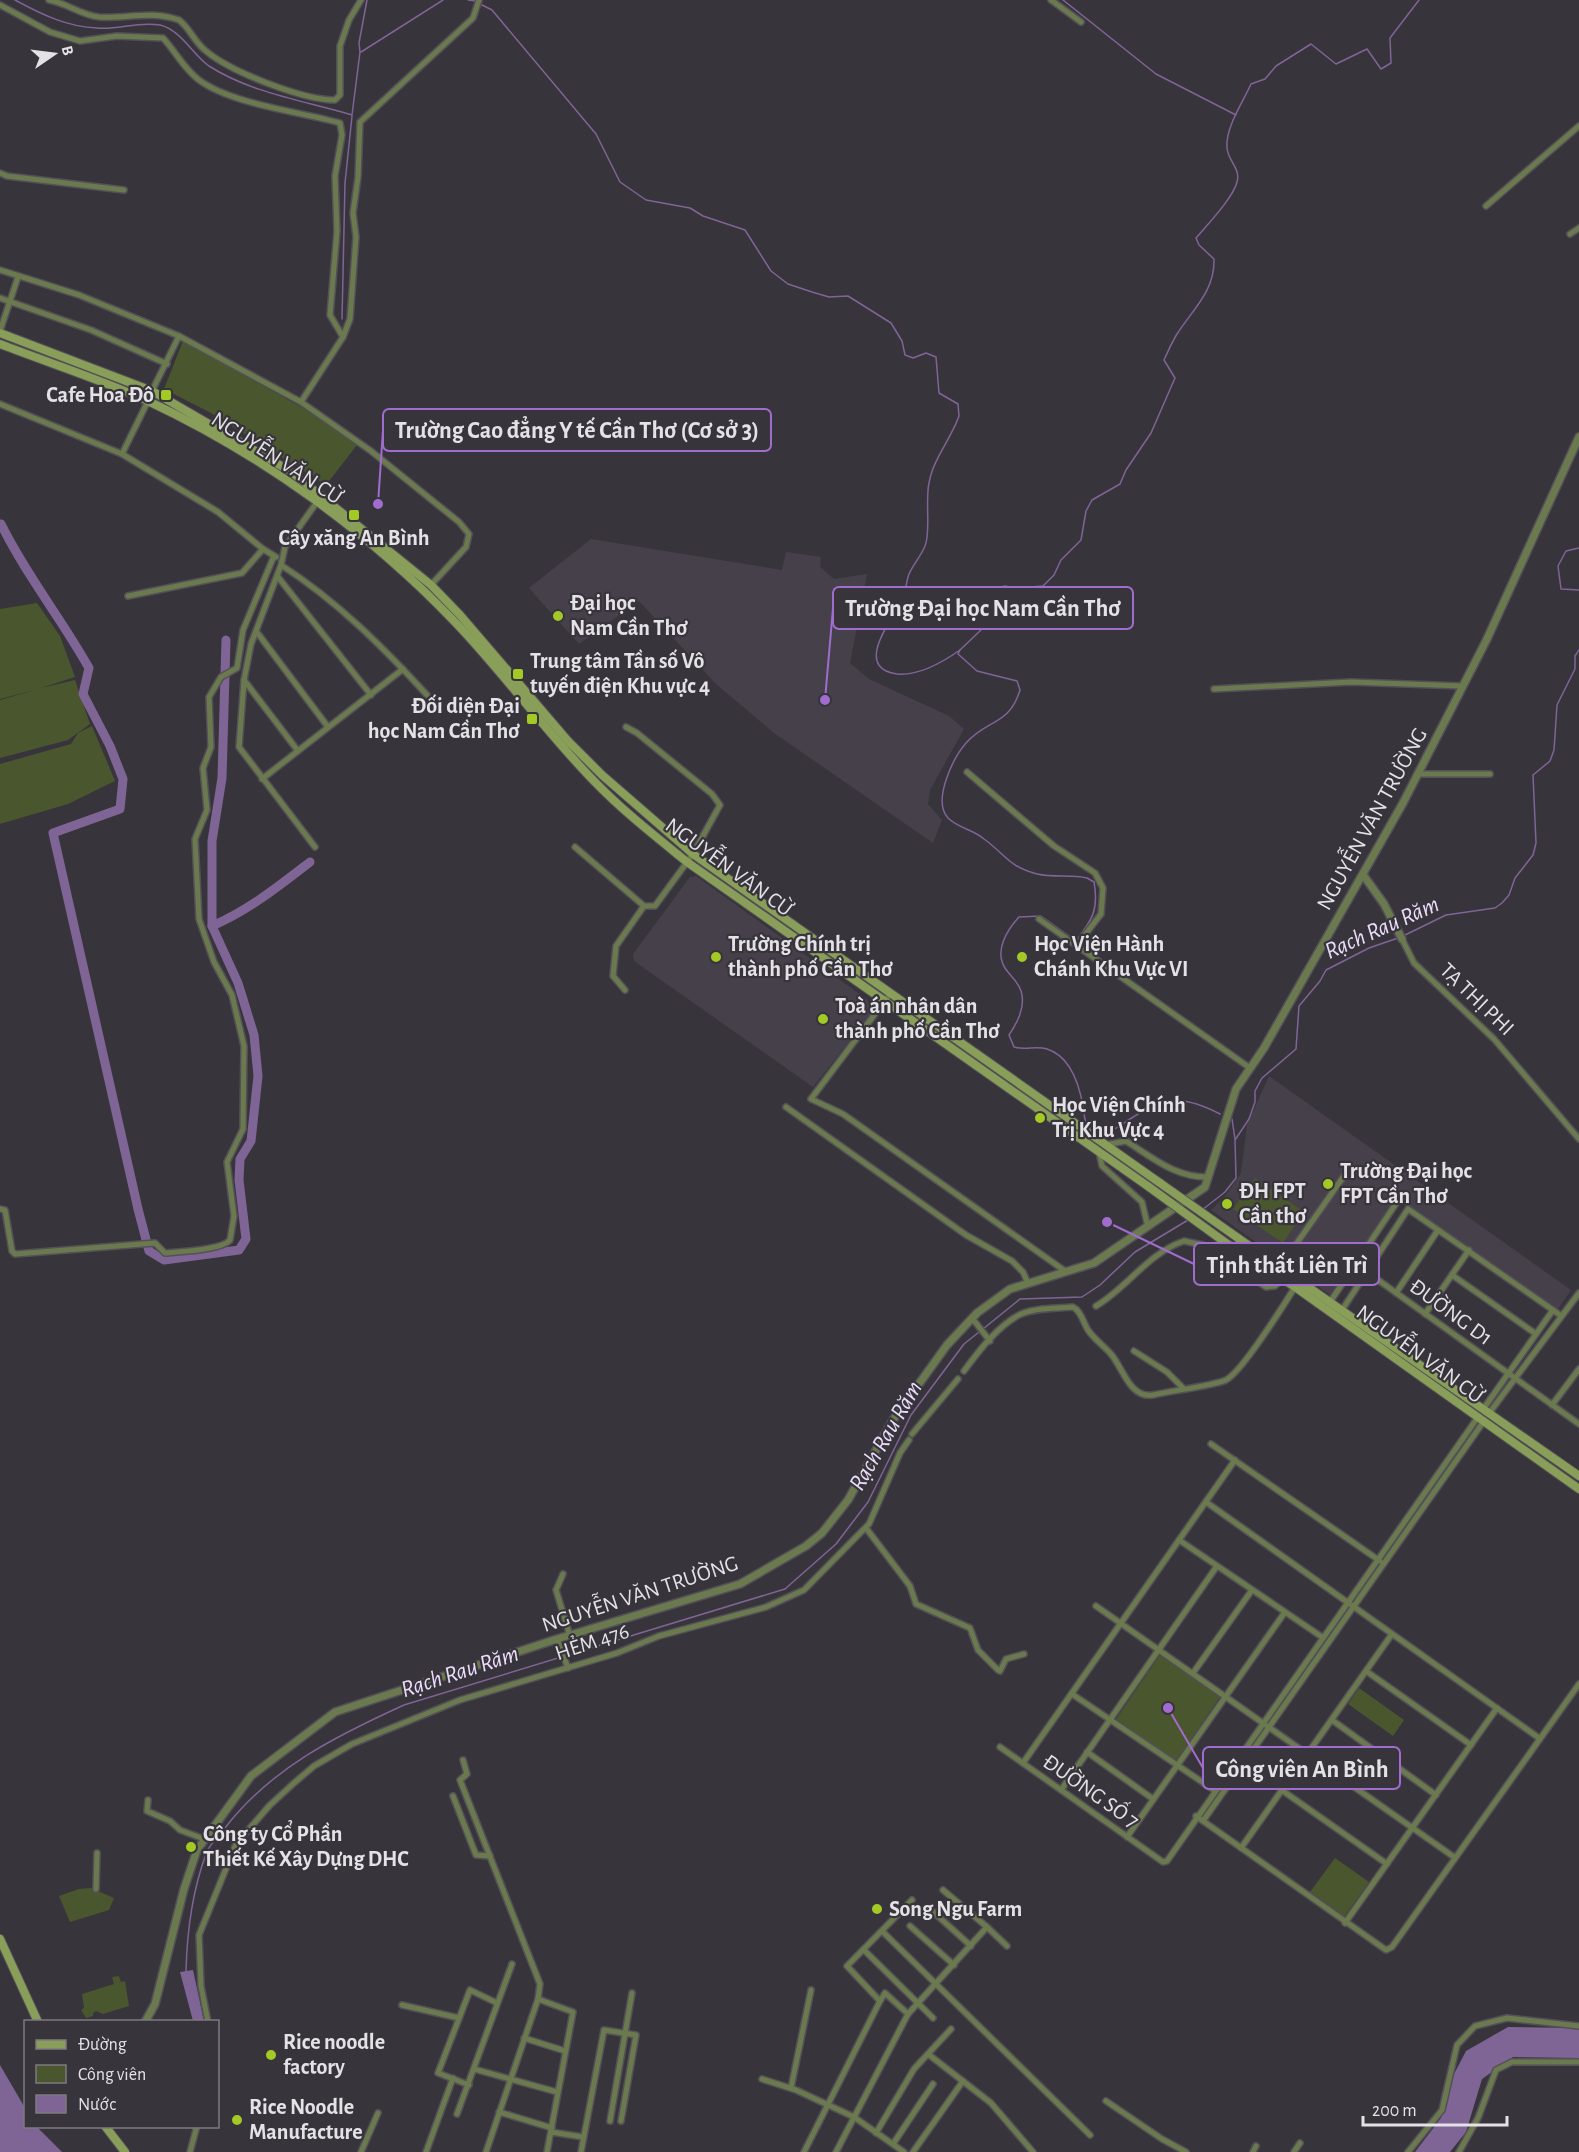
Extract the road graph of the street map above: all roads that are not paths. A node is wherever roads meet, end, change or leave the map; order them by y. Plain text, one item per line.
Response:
1 (50, 0) edge
2 (361, 0) edge
3 (478, 0) edge
4 (1051, 0) edge
5 (0, 5) edge
6 (1081, 22) dead end
7 (1579, 126) edge
8 (0, 173) edge
9 (124, 190) dead end
10 (1486, 206) dead end
11 (1579, 228) edge
12 (1570, 234) dead end
13 (0, 270) edge
14 (18, 277) junction
15 (0, 298) edge
16 (9, 302) junction
17 (0, 332) edge
18 (179, 336) junction
19 (343, 337) junction
20 (0, 344) edge
21 (167, 364) junction
22 (152, 391) junction
23 (148, 401) junction
24 (301, 402) junction
25 (0, 404) edge
26 (233, 437) junction
27 (1579, 437) edge
28 (229, 445) junction
29 (122, 454) junction
30 (319, 499) junction
31 (262, 549) junction
32 (395, 554) junction
33 (274, 556) junction
34 (281, 558) junction
35 (389, 561) junction
36 (282, 565) junction
37 (278, 577) junction
38 (431, 585) junction
39 (128, 596) dead end
40 (457, 618) junction
41 (256, 631) junction
42 (403, 669) junction
43 (244, 680) junction
44 (1463, 686) junction
45 (1214, 688) dead end
46 (371, 695) junction
47 (427, 695) dead end
48 (328, 727) junction
49 (626, 727) dead end
50 (298, 751) junction
51 (967, 772) dead end
52 (1418, 774) junction
53 (1490, 774) dead end
54 (602, 775) junction
55 (262, 779) junction
56 (595, 783) junction
57 (315, 847) dead end
58 (575, 847) dead end
59 (693, 854) junction
60 (687, 862) junction
61 (1364, 876) junction
62 (644, 906) junction
63 (1039, 919) dead end
64 (806, 934) junction
65 (1401, 937) joint
66 (800, 942) junction
67 (1077, 945) junction
68 (625, 990) dead end
69 (887, 998) junction
70 (1250, 1068) junction
71 (786, 1107) dead end
72 (1579, 1139) edge
73 (1102, 1148) junction
74 (1344, 1176) dead end
75 (1209, 1177) junction
76 (1399, 1199) dead end
77 (0, 1209) edge
78 (1148, 1227) junction
79 (1438, 1230) junction
80 (1469, 1250) junction
81 (1280, 1267) junction
82 (1065, 1271) junction
83 (1367, 1272) junction
84 (1452, 1275) junction
85 (1282, 1279) junction
86 (1028, 1283) junction
87 (1295, 1287) junction
88 (1396, 1293) junction
89 (1579, 1293) edge
90 (1330, 1302) junction
91 (1096, 1306) dead end
92 (1553, 1310) junction
93 (1340, 1313) junction
94 (1425, 1314) junction
95 (1560, 1316) junction
96 (974, 1321) junction
97 (1536, 1334) junction
98 (989, 1339) junction
99 (1134, 1351) dead end
100 (1579, 1370) edge
101 (964, 1371) dead end
102 (1508, 1374) junction
103 (958, 1379) dead end
104 (1515, 1379) junction
105 (1183, 1388) junction
106 (1552, 1405) junction
107 (1487, 1410) junction
108 (1481, 1419) junction
109 (1579, 1424) edge
110 (1211, 1444) dead end
111 (1235, 1460) junction
112 (1579, 1476) edge
113 (1579, 1489) edge
114 (1206, 1502) junction
115 (866, 1528) junction
116 (1179, 1540) junction
117 (1381, 1561) junction
118 (1217, 1566) junction
119 (563, 1574) dead end
120 (1252, 1590) junction
121 (1347, 1603) junction
122 (1096, 1606) dead end
123 (1353, 1608) junction
124 (1285, 1612) junction
125 (1121, 1623) junction
126 (1392, 1634) junction
127 (570, 1636) junction
128 (1322, 1637) junction
129 (558, 1641) junction
130 (1158, 1650) junction
131 (1024, 1654) dead end
132 (567, 1666) junction
133 (1366, 1671) junction
134 (1192, 1673) junction
135 (1579, 1684) edge
136 (1072, 1694) junction
137 (1226, 1697) junction
138 (1497, 1708) junction
139 (1110, 1720) junction
140 (1332, 1720) junction
141 (1266, 1725) junction
142 (1539, 1738) junction
143 (1471, 1745) junction
144 (1000, 1748) dead end
145 (1087, 1752) junction
146 (1309, 1755) junction
147 (463, 1760) dead end
148 (1023, 1763) junction
149 (1177, 1765) junction
150 (1060, 1790) junction
151 (1214, 1791) junction
152 (1282, 1791) junction
153 (1436, 1795) junction
154 (453, 1796) dead end
155 (1153, 1799) junction
156 (148, 1800) dead end
157 (1196, 1816) junction
158 (1203, 1821) junction
159 (1413, 1828) junction
160 (1127, 1837) junction
161 (204, 1839) junction
162 (1241, 1848) junction
163 (97, 1853) dead end
164 (490, 1856) junction
165 (1454, 1857) junction
166 (1387, 1864) junction
167 (96, 1889) dead end
168 (943, 1890) dead end
169 (912, 1900) dead end
170 (930, 1908) dead end
171 (1345, 1923) junction
172 (910, 1926) dead end
173 (987, 1927) junction
174 (883, 1932) junction
175 (0, 1940) edge
176 (971, 1946) junction
177 (1007, 1946) dead end
178 (864, 1950) junction
179 (512, 1964) dead end
180 (954, 1965) junction
181 (936, 1984) junction
182 (812, 1990) dead end
183 (632, 1993) dead end
184 (538, 1999) junction
185 (880, 2001) junction
186 (918, 2002) junction
187 (497, 2003) junction
188 (402, 2005) dead end
189 (908, 2014) junction
190 (459, 2018) junction
191 (933, 2018) dead end
192 (37, 2020) edge
193 (146, 2020) edge
194 (208, 2020) edge
195 (1579, 2026) edge
196 (951, 2029) dead end
197 (624, 2033) junction
198 (524, 2038) junction
199 (565, 2051) junction
200 (928, 2054) junction
201 (1579, 2062) edge
202 (474, 2069) junction
203 (453, 2078) junction
204 (509, 2079) junction
205 (762, 2079) dead end
206 (963, 2081) junction
207 (933, 2084) dead end
208 (469, 2085) junction
209 (791, 2088) junction
210 (557, 2092) junction
211 (1106, 2101) dead end
212 (830, 2105) junction
213 (499, 2112) junction
214 (378, 2113) dead end
215 (457, 2114) dead end
216 (854, 2117) junction
217 (610, 2121) dead end
218 (621, 2121) dead end
219 (106, 2128) edge
220 (197, 2128) edge
221 (551, 2130) junction
222 (876, 2133) junction
223 (1090, 2135) dead end
224 (583, 2137) junction
225 (1299, 2143) dead end
226 (898, 2149) edge
227 (429, 2150) edge
228 (486, 2151) edge
229 (125, 2152) edge
230 (190, 2152) edge
231 (361, 2152) edge
232 (495, 2152) edge
233 (547, 2152) edge
234 (581, 2152) edge
235 (804, 2152) edge
236 (836, 2152) edge
237 (913, 2152) edge
238 (1033, 2152) edge
239 (1186, 2152) edge
240 (1294, 2152) edge
241 (1408, 2152) edge
242 (1459, 2152) edge

1 - 2 street
3 - 19 street
4 - 6 street
5 - 19 street
7 - 10 street
8 - 9 street
11 - 12 street
13 - 14 street
14 - 16 street
14 - 18 street
15 - 16 street
16 - 17 street
16 - 21 street
17 - 22 main road, NGUYỄN VĂN CỪ
18 - 21 street
18 - 24 street
19 - 24 street
20 - 23 main road, NGUYỄN VĂN CỪ
21 - 22 street
22 - 23 main road
22 - 26 main road, NGUYỄN VĂN CỪ
23 - 28 main road, NGUYỄN VĂN CỪ
23 - 29 street
24 - 38 street
25 - 29 street
26 - 28 street
26 - 30 main road, NGUYỄN VĂN CỪ
27 - 44 street, NGUYỄN VĂN TRƯỜNG
28 - 30 main road, NGUYỄN VĂN CỪ
29 - 31 street
30 - 32 main road, NGUYỄN VĂN CỪ
30 - 34 street
30 - 35 main road, NGUYỄN VĂN CỪ
31 - 33 street
31 - 39 street
32 - 35 street
32 - 38 main road, NGUYỄN VĂN CỪ
33 - 34 street
33 - 77 street
34 - 36 street
35 - 40 main road, NGUYỄN VĂN CỪ
36 - 37 street
36 - 42 street
37 - 41 street
37 - 46 street
38 - 40 main road, NGUYỄN VĂN CỪ
40 - 54 main road, NGUYỄN VĂN CỪ
40 - 56 main road, NGUYỄN VĂN CỪ
41 - 43 street
41 - 48 street
42 - 46 street
42 - 47 street
43 - 50 street
43 - 55 street
44 - 45 street
44 - 52 street, NGUYỄN VĂN TRƯỜNG
46 - 48 street
48 - 50 street
49 - 59 street
50 - 55 street
51 - 67 street
52 - 53 street
52 - 61 street, NGUYỄN VĂN TRƯỜNG
54 - 56 street
54 - 59 main road, NGUYỄN VĂN CỪ
55 - 57 street
56 - 60 main road, NGUYỄN VĂN CỪ
58 - 62 street
59 - 60 street
59 - 64 main road, NGUYỄN VĂN CỪ
60 - 62 street
60 - 66 main road, NGUYỄN VĂN CỪ
61 - 65 street, TẠ THỊ PHI
61 - 70 street, NGUYỄN VĂN TRƯỜNG
62 - 68 street
63 - 67 street
64 - 66 main road
64 - 69 main road, NGUYỄN VĂN CỪ
65 - 72 street, TẠ THỊ PHI
66 - 69 main road, NGUYỄN VĂN CỪ
67 - 70 street
69 - 73 main road, NGUYỄN VĂN CỪ
69 - 82 street
70 - 75 street, NGUYỄN VĂN TRƯỜNG
71 - 86 street
73 - 75 street
73 - 78 street
73 - 81 main road, NGUYỄN VĂN CỪ, bridge
73 - 85 main road, NGUYỄN VĂN CỪ, bridge
74 - 81 street
75 - 78 street, NGUYỄN VĂN TRƯỜNG
76 - 90 street
78 - 82 street, NGUYỄN VĂN TRƯỜNG
79 - 80 street
79 - 83 street
79 - 88 street
80 - 84 street
80 - 92 street
81 - 90 main road, NGUYỄN VĂN CỪ
82 - 86 street, NGUYỄN VĂN TRƯỜNG
83 - 88 street, ĐƯỜNG D1
83 - 93 street
84 - 94 street
84 - 97 street
85 - 87 main road, NGUYỄN VĂN CỪ
85 - 91 street
86 - 96 street, NGUYỄN VĂN TRƯỜNG
87 - 93 main road, NGUYỄN VĂN CỪ
87 - 105 street
88 - 94 street, ĐƯỜNG D1
89 - 95 street
90 - 93 main road, NGUYỄN VĂN CỪ
92 - 95 street
92 - 97 street
93 - 107 main road, NGUYỄN VĂN CỪ
93 - 108 main road, NGUYỄN VĂN CỪ
94 - 102 street, ĐƯỜNG D1
95 - 104 street
96 - 98 street
96 - 127 street, NGUYỄN VĂN TRƯỜNG
97 - 102 street
98 - 101 street
98 - 105 street
99 - 105 street
100 - 106 street
102 - 104 street, ĐƯỜNG D1
102 - 107 street
103 - 115 street, HẺM 476
104 - 106 street, ĐƯỜNG D1
104 - 107 street
106 - 109 street, ĐƯỜNG D1
107 - 108 street
107 - 112 main road, NGUYỄN VĂN CỪ
108 - 113 main road, NGUYỄN VĂN CỪ
108 - 117 street
110 - 111 street
111 - 114 street
111 - 117 street
114 - 116 street
114 - 121 street
115 - 131 street
115 - 132 street, HẺM 476
116 - 118 street
116 - 125 street
117 - 121 street
117 - 123 street
118 - 120 street
118 - 130 street
119 - 127 street
120 - 124 street
120 - 134 street
121 - 123 street
121 - 128 street
122 - 125 street
123 - 126 street
123 - 141 street
124 - 128 street
124 - 137 street
125 - 130 street
125 - 136 street
126 - 133 street
126 - 138 street
127 - 129 street, NGUYỄN VĂN TRƯỜNG
128 - 141 street
129 - 132 street
129 - 161 street, NGUYỄN VĂN TRƯỜNG
130 - 134 street
130 - 139 street
132 - 194 street, HẺM 476
133 - 140 street
133 - 143 street
134 - 137 street
135 - 142 street
136 - 139 street
136 - 148 street
137 - 141 street
137 - 149 street
138 - 142 street
138 - 143 street
139 - 145 street
139 - 149 street
140 - 146 street
140 - 153 street
141 - 146 street
141 - 151 street
141 - 158 street
142 - 165 street
143 - 153 street
144 - 148 street, ĐƯỜNG SỐ 7
145 - 150 street
145 - 155 street
146 - 152 street
146 - 159 street
147 - 164 street
148 - 150 street, ĐƯỜNG SỐ 7
149 - 151 street
149 - 155 street
150 - 160 street, ĐƯỜNG SỐ 7
151 - 157 street
152 - 162 street
152 - 166 street
153 - 159 street
154 - 164 street
155 - 160 street
156 - 161 street
157 - 158 street
157 - 160 street, ĐƯỜNG SỐ 7
158 - 162 street
159 - 165 street
159 - 166 street
161 - 193 street, NGUYỄN VĂN TRƯỜNG
162 - 171 street
163 - 167 street
164 - 184 street
165 - 171 street
166 - 171 street
168 - 173 street
169 - 174 street
170 - 176 street
172 - 180 street
173 - 176 street
173 - 177 street
174 - 178 street
174 - 181 street
175 - 192 main road
176 - 180 street
178 - 185 street
178 - 186 street
179 - 187 street
180 - 181 street
181 - 186 street
181 - 223 street
182 - 209 street
183 - 197 street
184 - 198 street
184 - 199 street
185 - 189 street
185 - 212 street
186 - 189 street
186 - 191 street
187 - 190 street
187 - 202 street
188 - 190 street
189 - 216 street
190 - 203 street
195 - 241 street
196 - 200 street
197 - 217 street
197 - 218 street
197 - 224 street
198 - 199 street
198 - 204 street
199 - 210 street
200 - 206 street
200 - 222 street
201 - 242 street
202 - 204 street
202 - 208 street
203 - 208 street
203 - 227 street
204 - 210 street
204 - 213 street
205 - 209 street
206 - 237 street
206 - 238 street
207 - 226 street
208 - 215 street
209 - 212 street
210 - 221 street
211 - 239 street
212 - 216 street
212 - 235 street
213 - 221 street
213 - 228 street
214 - 231 street
216 - 222 street
216 - 236 street
219 - 229 main road
220 - 230 street
221 - 224 street
221 - 233 street
222 - 226 street
224 - 234 street
225 - 240 street
228 - 232 street

